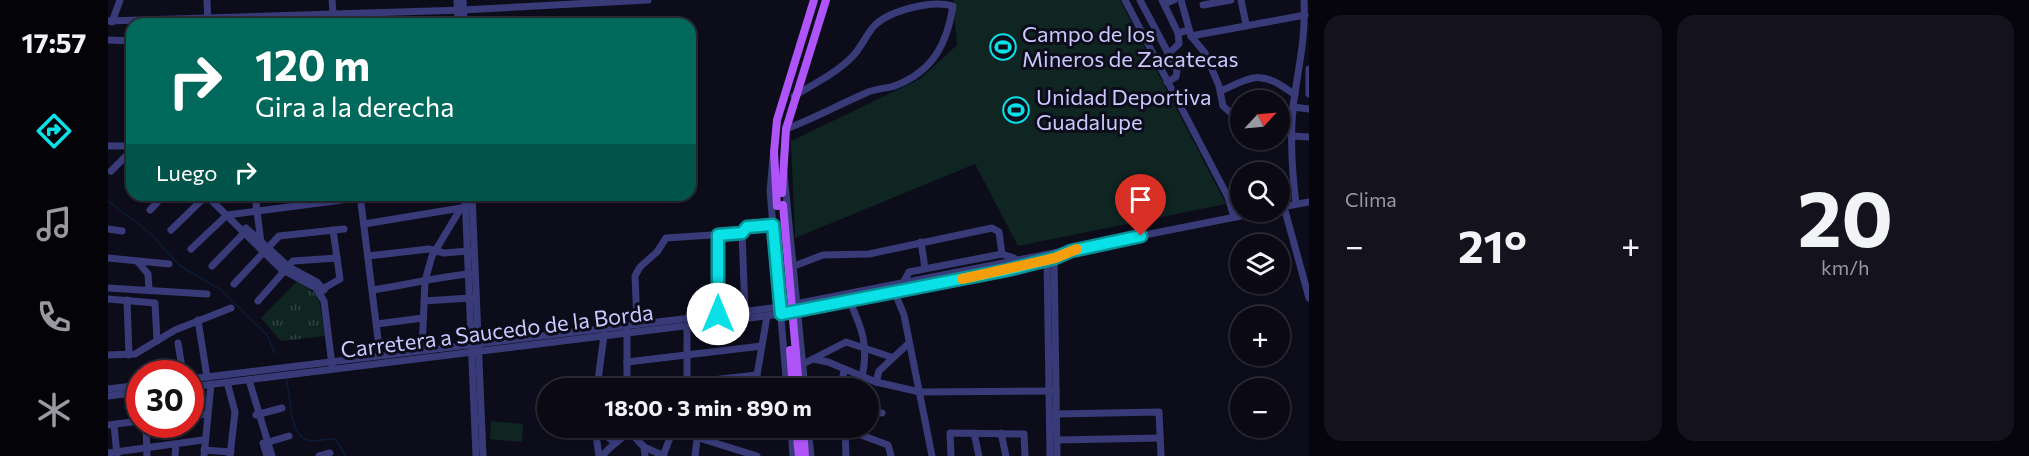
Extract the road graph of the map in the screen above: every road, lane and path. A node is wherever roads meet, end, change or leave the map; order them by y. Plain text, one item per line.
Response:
1 (120, 0) edge
2 (207, 0) edge
3 (332, 0) edge
4 (457, 0) edge
5 (463, 0) edge
6 (648, 0) edge
7 (814, 0) edge
8 (826, 0) edge
9 (1125, 0) edge
10 (1140, 0) edge
11 (1174, 0) edge
12 (1181, 0) edge
13 (1231, 0) edge
14 (1241, 0) edge
15 (1304, 0) edge
16 (618, 1) edge
17 (1163, 2) edge
18 (1203, 5) dead end
19 (460, 10) junction
20 (333, 13) junction
21 (1305, 15) junction
22 (208, 18) edge
23 (285, 18) edge
24 (333, 18) edge
25 (459, 18) edge
26 (462, 18) edge
27 (110, 22) edge
28 (126, 22) edge
29 (1246, 24) junction
30 (1307, 30) edge
31 (1178, 33) junction
32 (1190, 33) junction
33 (108, 40) edge
34 (126, 41) edge
35 (1168, 54) junction
36 (1309, 69) edge
37 (1298, 76) junction
38 (1167, 82) junction
39 (1308, 82) edge
40 (1221, 91) junction
41 (1309, 94) edge
42 (1295, 95) junction
43 (794, 96) junction
44 (1293, 109) junction
45 (1309, 109) edge
46 (1290, 110) edge
47 (1230, 112) edge
48 (786, 129) junction
49 (1292, 136) junction
50 (1309, 137) edge
51 (108, 146) edge
52 (126, 148) edge
53 (774, 152) junction
54 (126, 155) edge
55 (111, 171) dead end
56 (783, 171) junction
57 (1294, 191) junction
58 (1290, 192) edge
59 (158, 201) edge
60 (201, 201) edge
61 (214, 201) edge
62 (217, 201) edge
63 (256, 201) edge
64 (334, 201) edge
65 (361, 201) edge
66 (465, 201) edge
67 (469, 201) edge
68 (1309, 202) edge
69 (1230, 204) edge
70 (1296, 204) junction
71 (780, 205) junction
72 (1290, 205) edge
73 (466, 209) junction
74 (150, 210) dead end
75 (257, 210) junction
76 (229, 215) junction
77 (1230, 218) edge
78 (1286, 222) edge
79 (364, 224) junction
80 (773, 225) junction
81 (108, 229) edge
82 (344, 229) dead end
83 (171, 230) dead end
84 (333, 230) junction
85 (122, 231) dead end
86 (246, 231) junction
87 (742, 233) junction
88 (718, 235) junction
89 (921, 242) junction
90 (263, 248) junction
91 (190, 249) dead end
92 (437, 250) junction
93 (468, 251) junction
94 (1002, 254) junction
95 (368, 256) junction
96 (1050, 256) junction
97 (108, 258) edge
98 (337, 258) junction
99 (1016, 258) junction
100 (136, 261) junction
101 (169, 264) dead end
102 (212, 266) dead end
103 (794, 266) junction
104 (925, 268) junction
105 (287, 269) junction
106 (469, 274) junction
107 (425, 281) junction
108 (778, 283) junction
109 (903, 283) junction
110 (234, 284) dead end
111 (795, 284) junction
112 (108, 288) edge
113 (149, 290) junction
114 (321, 290) junction
115 (373, 290) junction
116 (895, 293) junction
117 (207, 294) dead end
118 (470, 298) junction
119 (1309, 298) edge
120 (108, 299) edge
121 (127, 300) junction
122 (849, 300) junction
123 (258, 301) dead end
124 (424, 301) junction
125 (231, 308) dead end
126 (782, 308) junction
127 (796, 308) junction
128 (745, 311) junction
129 (718, 314) junction
130 (767, 316) junction
131 (423, 318) junction
132 (198, 320) junction
133 (376, 324) junction
134 (637, 324) junction
135 (687, 326) junction
136 (798, 326) junction
137 (782, 330) junction
138 (627, 332) junction
139 (604, 335) junction
140 (157, 341) junction
141 (178, 343) dead end
142 (909, 343) junction
143 (762, 346) junction
144 (475, 347) junction
145 (865, 349) junction
146 (422, 350) junction
147 (108, 355) edge
148 (129, 355) junction
149 (380, 355) junction
150 (687, 356) junction
151 (891, 357) junction
152 (813, 359) junction
153 (181, 360) edge
154 (333, 361) junction
155 (627, 362) junction
156 (803, 364) junction
157 (334, 369) junction
158 (844, 370) junction
159 (757, 375) junction
160 (207, 376) junction
161 (204, 377) edge
162 (862, 377) joint
163 (598, 378) edge
164 (627, 378) edge
165 (687, 378) edge
166 (738, 378) edge
167 (758, 378) edge
168 (786, 378) edge
169 (792, 378) edge
170 (798, 378) edge
171 (804, 378) edge
172 (843, 378) edge
173 (877, 378) edge
174 (247, 380) junction
175 (227, 382) junction
176 (879, 383) edge
177 (211, 384) junction
178 (204, 385) edge
179 (126, 387) edge
180 (108, 389) edge
181 (1053, 391) junction
182 (920, 392) junction
183 (126, 394) edge
184 (108, 396) edge
185 (282, 408) dead end
186 (879, 412) edge
187 (882, 413) dead end
188 (206, 414) joint
189 (1056, 414) junction
190 (257, 415) junction
191 (126, 423) edge
192 (111, 425) edge
193 (974, 433) junction
194 (1001, 433) junction
195 (289, 436) dead end
196 (147, 438) edge
197 (598, 438) edge
198 (609, 438) edge
199 (624, 438) edge
200 (636, 438) edge
201 (667, 438) edge
202 (698, 438) joint
203 (792, 438) edge
204 (797, 438) edge
205 (803, 438) edge
206 (809, 438) edge
207 (845, 438) edge
208 (870, 438) edge
209 (1160, 438) junction
210 (203, 440) junction
211 (1057, 440) junction
212 (266, 443) junction
213 (615, 443) junction
214 (176, 444) junction
215 (148, 447) junction
216 (645, 447) junction
217 (108, 453) edge
218 (204, 453) edge
219 (330, 453) dead end
220 (117, 454) edge
221 (231, 454) edge
222 (147, 456) edge
223 (175, 456) edge
224 (267, 456) edge
225 (272, 456) edge
226 (319, 456) edge
227 (476, 456) edge
228 (483, 456) edge
229 (601, 456) edge
230 (645, 456) edge
231 (662, 456) edge
232 (695, 456) edge
233 (756, 456) edge
234 (793, 456) edge
235 (799, 456) edge
236 (805, 456) edge
237 (811, 456) edge
238 (846, 456) edge
239 (891, 456) edge
240 (932, 456) edge
241 (951, 456) edge
242 (979, 456) edge
243 (1006, 456) edge
244 (1025, 456) edge
245 (1050, 456) edge
246 (1057, 456) edge
247 (1161, 456) edge

1 - 27 street
2 - 22 street
3 - 20 street
4 - 19 street
5 - 19 street
6 - 16 street
7 - 53 main road
8 - 43 main road
9 - 38 street
10 - 35 street
11 - 17 street
12 - 32 street
13 - 18 street
14 - 29 street
15 - 21 street
16 - 19 street
17 - 31 street
19 - 20 street
19 - 25 street
19 - 26 street
20 - 23 street
20 - 24 street
21 - 29 street
21 - 30 street
27 - 28 street
29 - 32 street
30 - 37 street
31 - 32 street
31 - 35 street
32 - 40 street
33 - 34 street
35 - 38 street
36 - 39 street
37 - 39 street
37 - 42 street
38 - 69 street
39 - 41 street
40 - 42 street
40 - 47 street
42 - 44 street
43 - 48 main road
43 - 48 street
44 - 45 street
44 - 46 street
44 - 49 street
48 - 56 main road
49 - 50 street
49 - 57 street
51 - 52 street
53 - 71 main road
53 - 80 street
54 - 55 street
56 - 71 main road
56 - 103 street
57 - 58 street
57 - 70 street
59 - 74 street
60 - 83 street
61 - 76 street
62 - 76 street
63 - 75 street
64 - 75 street
65 - 79 street
66 - 73 street
67 - 73 street
68 - 70 street
70 - 72 street
71 - 126 main road
71 - 170 main road, bridge
73 - 79 street
73 - 92 street
73 - 93 street
73 - 144 street
75 - 76 street
75 - 90 street
76 - 86 street
76 - 91 street
77 - 96 street
78 - 119 street
79 - 95 street
80 - 87 street
80 - 108 street
81 - 85 street
82 - 84 street
84 - 90 street
84 - 98 street
86 - 90 street
86 - 102 street
87 - 88 street
87 - 128 street
88 - 129 street
88 - 134 street
89 - 94 street
89 - 103 street
89 - 104 street
90 - 105 street
90 - 110 street
92 - 93 street
92 - 95 street
92 - 107 street
93 - 106 street
94 - 99 street
94 - 104 street
95 - 115 street
96 - 99 street, Carretera a Saucedo de la Borda
96 - 116 street, Carretera a Saucedo de la Borda
96 - 181 street
97 - 100 street
98 - 105 street
98 - 114 street
99 - 109 street, Carretera a Saucedo de la Borda
100 - 101 street
100 - 113 street
103 - 111 street
104 - 109 street
105 - 114 street
105 - 123 street
106 - 107 street
106 - 118 street
107 - 115 street
107 - 124 street
108 - 111 street
108 - 126 street
109 - 127 street, Carretera a Saucedo de la Borda
111 - 127 street
112 - 113 street
113 - 117 street
114 - 154 street
115 - 133 street
116 - 122 street, Carretera a Saucedo de la Borda
116 - 142 street
118 - 124 street
118 - 144 street
120 - 121 street
121 - 140 street
121 - 148 street
122 - 127 street, Carretera a Saucedo de la Borda
122 - 145 street
124 - 131 street
125 - 132 street
126 - 127 street, Carretera a Saucedo de la Borda
126 - 128 street, Carretera a Saucedo de la Borda
126 - 130 street, Carretera a Saucedo de la Borda
126 - 137 street
126 - 169 main road, bridge
127 - 136 street
128 - 129 street, Carretera a Saucedo de la Borda
129 - 134 street, Carretera a Saucedo de la Borda
130 - 135 street, Carretera a Saucedo de la Borda
130 - 143 street
131 - 133 street
131 - 146 street
132 - 140 street
132 - 160 street
133 - 149 street
134 - 144 street, Carretera a Saucedo de la Borda
135 - 138 street, Carretera a Saucedo de la Borda
135 - 150 street
136 - 137 street
136 - 156 street
137 - 168 street
138 - 139 street, Carretera a Saucedo de la Borda
138 - 155 street
139 - 144 street, Carretera a Saucedo de la Borda
139 - 163 street
140 - 148 street
141 - 153 street
142 - 151 street
142 - 182 street
143 - 150 street
143 - 159 street
144 - 146 street, Carretera a Saucedo de la Borda
144 - 157 street, Carretera a Saucedo de la Borda
144 - 227 street
144 - 228 street
145 - 151 street
145 - 152 street
145 - 162 street
146 - 149 street, Carretera a Saucedo de la Borda
147 - 148 street
149 - 154 street, Carretera a Saucedo de la Borda
150 - 155 street
150 - 165 street
151 - 173 street
152 - 156 street
152 - 158 street
154 - 157 street
154 - 160 street, Carretera a Saucedo de la Borda
155 - 164 street
156 - 171 street
157 - 174 street, Carretera a Saucedo de la Borda
158 - 162 street
158 - 172 street
159 - 166 street
159 - 167 street
160 - 161 street, Carretera a Saucedo de la Borda
174 - 175 street, Carretera a Saucedo de la Borda
174 - 190 street
175 - 177 street, Carretera a Saucedo de la Borda
175 - 221 street
176 - 182 street
177 - 178 street, Carretera a Saucedo de la Borda
177 - 188 street
179 - 180 street
181 - 182 street
181 - 189 street
181 - 245 street
182 - 240 street
183 - 184 street
185 - 190 street
186 - 187 street
188 - 210 street
189 - 209 street
189 - 211 street
190 - 212 street
191 - 192 street
192 - 220 street
193 - 194 street
193 - 241 street
193 - 242 street
194 - 243 street
194 - 244 street
195 - 212 street
196 - 215 street
197 - 229 street
198 - 213 street
199 - 213 street
200 - 216 street
201 - 231 street
202 - 232 street
202 - 233 street
203 - 234 street
204 - 235 main road
205 - 236 main road
206 - 237 street
207 - 238 street
208 - 239 street
209 - 211 street
209 - 247 street
210 - 214 street
210 - 218 street
211 - 246 street
212 - 224 street
212 - 225 street
213 - 229 street
214 - 215 street
214 - 223 street
215 - 220 street
215 - 222 street
216 - 230 street
216 - 231 street
217 - 220 street
218 - 221 street
219 - 226 street

